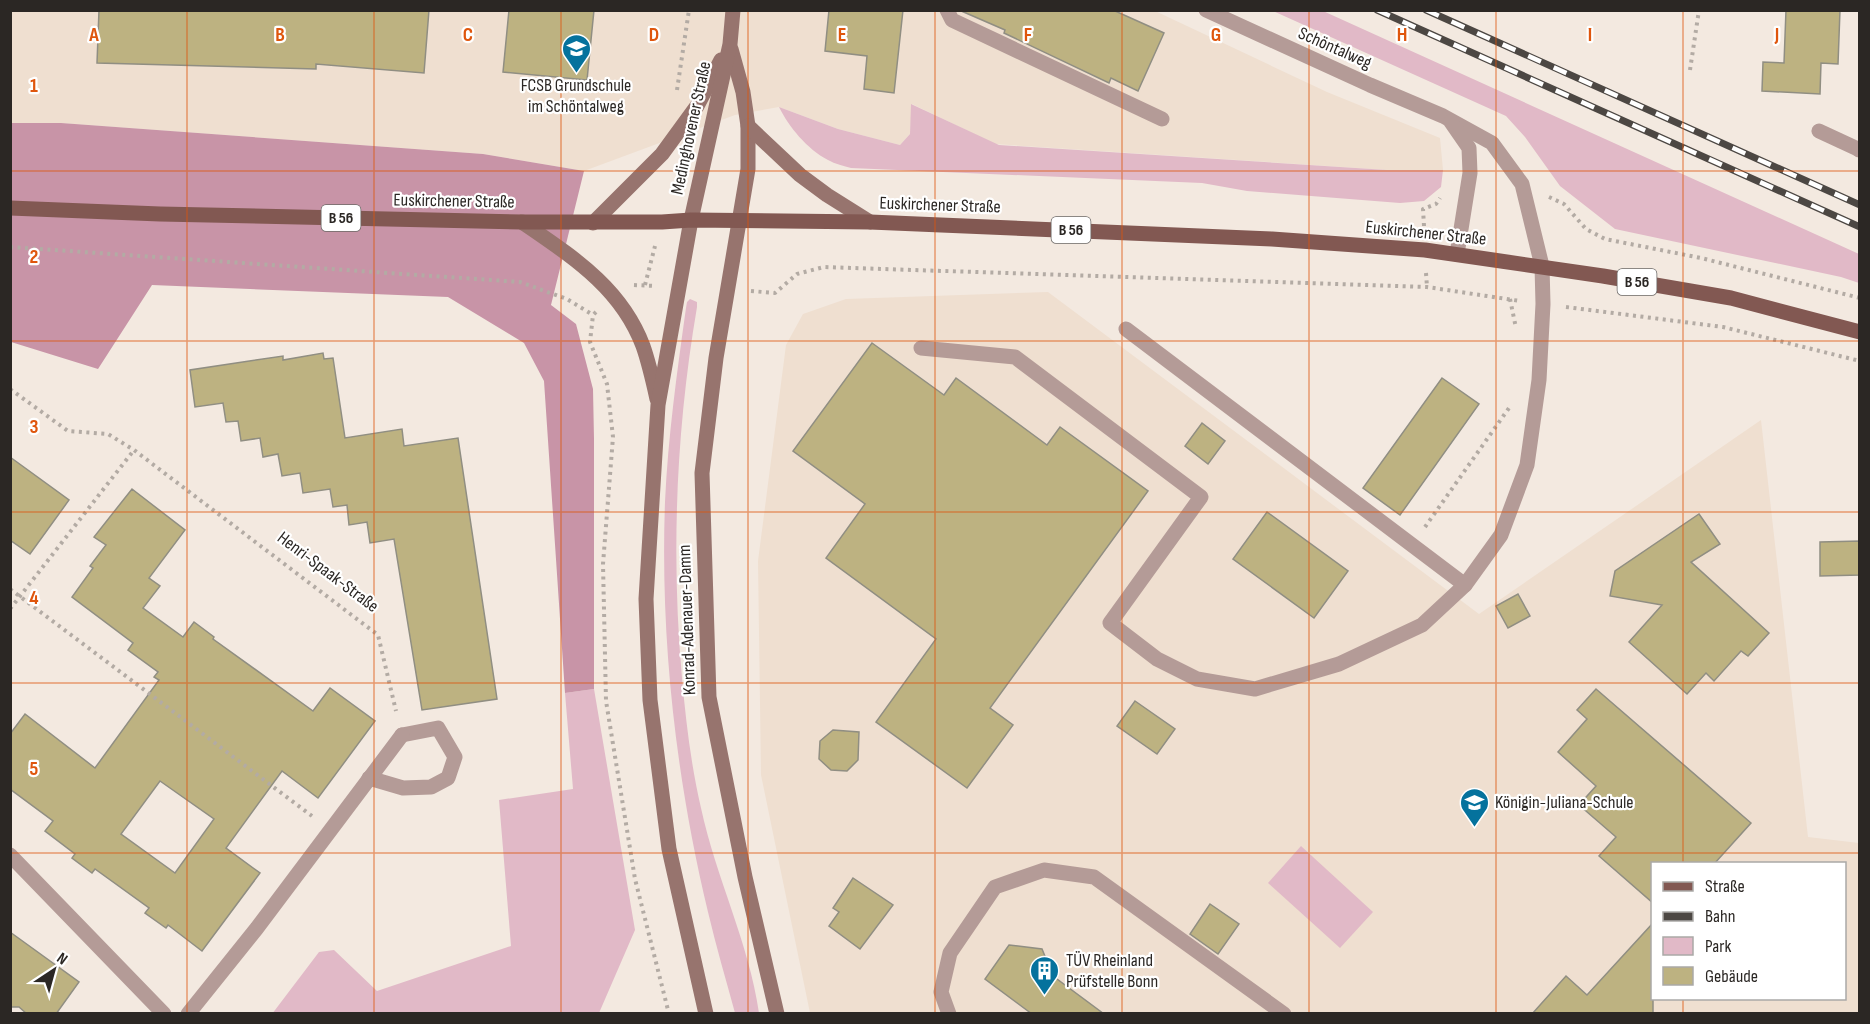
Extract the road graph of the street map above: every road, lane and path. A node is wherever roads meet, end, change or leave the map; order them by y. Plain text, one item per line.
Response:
1 (688, 10) edge
2 (733, 10) edge
3 (947, 10) edge
4 (1206, 10) edge
5 (1699, 10) edge
6 (730, 44) junction
7 (1690, 70) dead end
8 (676, 92) dead end
9 (1162, 119) dead end
10 (1450, 119) junction
11 (748, 126) junction
12 (1820, 131) dead end
13 (1859, 150) edge
14 (1522, 184) junction
15 (10, 208) edge
16 (691, 220) junction
17 (740, 220) junction
18 (522, 222) junction
19 (870, 222) junction
20 (593, 223) junction
21 (10, 247) edge
22 (1457, 254) junction
23 (1542, 266) junction
24 (679, 288) junction
25 (729, 290) junction
26 (615, 296) junction
27 (1860, 298) edge
28 (1543, 304) junction
29 (1126, 329) dead end
30 (1860, 332) edge
31 (921, 348) dead end
32 (1860, 362) edge
33 (10, 389) edge
34 (1516, 400) dead end
35 (658, 405) junction
36 (134, 450) junction
37 (1413, 545) junction
38 (1465, 585) junction
39 (10, 589) edge
40 (20, 597) junction
41 (10, 609) edge
42 (402, 735) junction
43 (369, 778) junction
44 (331, 831) junction
45 (10, 855) edge
46 (164, 1014) edge
47 (188, 1014) edge
48 (669, 1014) edge
49 (706, 1014) edge
50 (777, 1014) edge
51 (949, 1014) edge
52 (1284, 1014) edge

1 - 8 path
2 - 6 main road, Medinghovener Straße
3 - 9 street
4 - 10 street, Schöntalweg
5 - 7 path
6 - 11 main road, Medinghovener Straße
6 - 16 main road, Medinghovener Straße
6 - 20 main road
10 - 14 street, Schöntalweg
10 - 22 street
11 - 17 main road, Medinghovener Straße
11 - 19 main road
12 - 13 street
14 - 23 street, Schöntalweg
14 - 27 path
15 - 18 main road, Euskirchener Straße / B 56
16 - 17 main road, Euskirchener Straße / B 56
16 - 20 main road, Euskirchener Straße / B 56
16 - 24 main road, Konrad-Adenauer-Damm
17 - 19 main road, Euskirchener Straße / B 56
17 - 25 main road, Konrad-Adenauer-Damm
18 - 20 main road, Euskirchener Straße / B 56
18 - 26 main road
19 - 22 main road, Euskirchener Straße / B 56
21 - 48 path
22 - 23 main road, Euskirchener Straße / B 56
23 - 28 street, Schöntalweg
23 - 30 main road, Euskirchener Straße / B 56
24 - 26 path
24 - 35 main road, Konrad-Adenauer-Damm
25 - 28 path
25 - 50 main road, Konrad-Adenauer-Damm
26 - 35 main road
28 - 32 path
28 - 38 street, Schöntalweg
29 - 37 street
31 - 38 street, Schöntalweg
33 - 36 path, Henri-Spaak-Straße
34 - 37 path
35 - 49 main road, Konrad-Adenauer-Damm
36 - 40 path
36 - 42 path, Henri-Spaak-Straße
37 - 38 street
39 - 40 path
40 - 41 path
40 - 44 path
42 - 43 street
42 - 43 street
43 - 44 street
44 - 47 street
45 - 46 street
51 - 52 street

